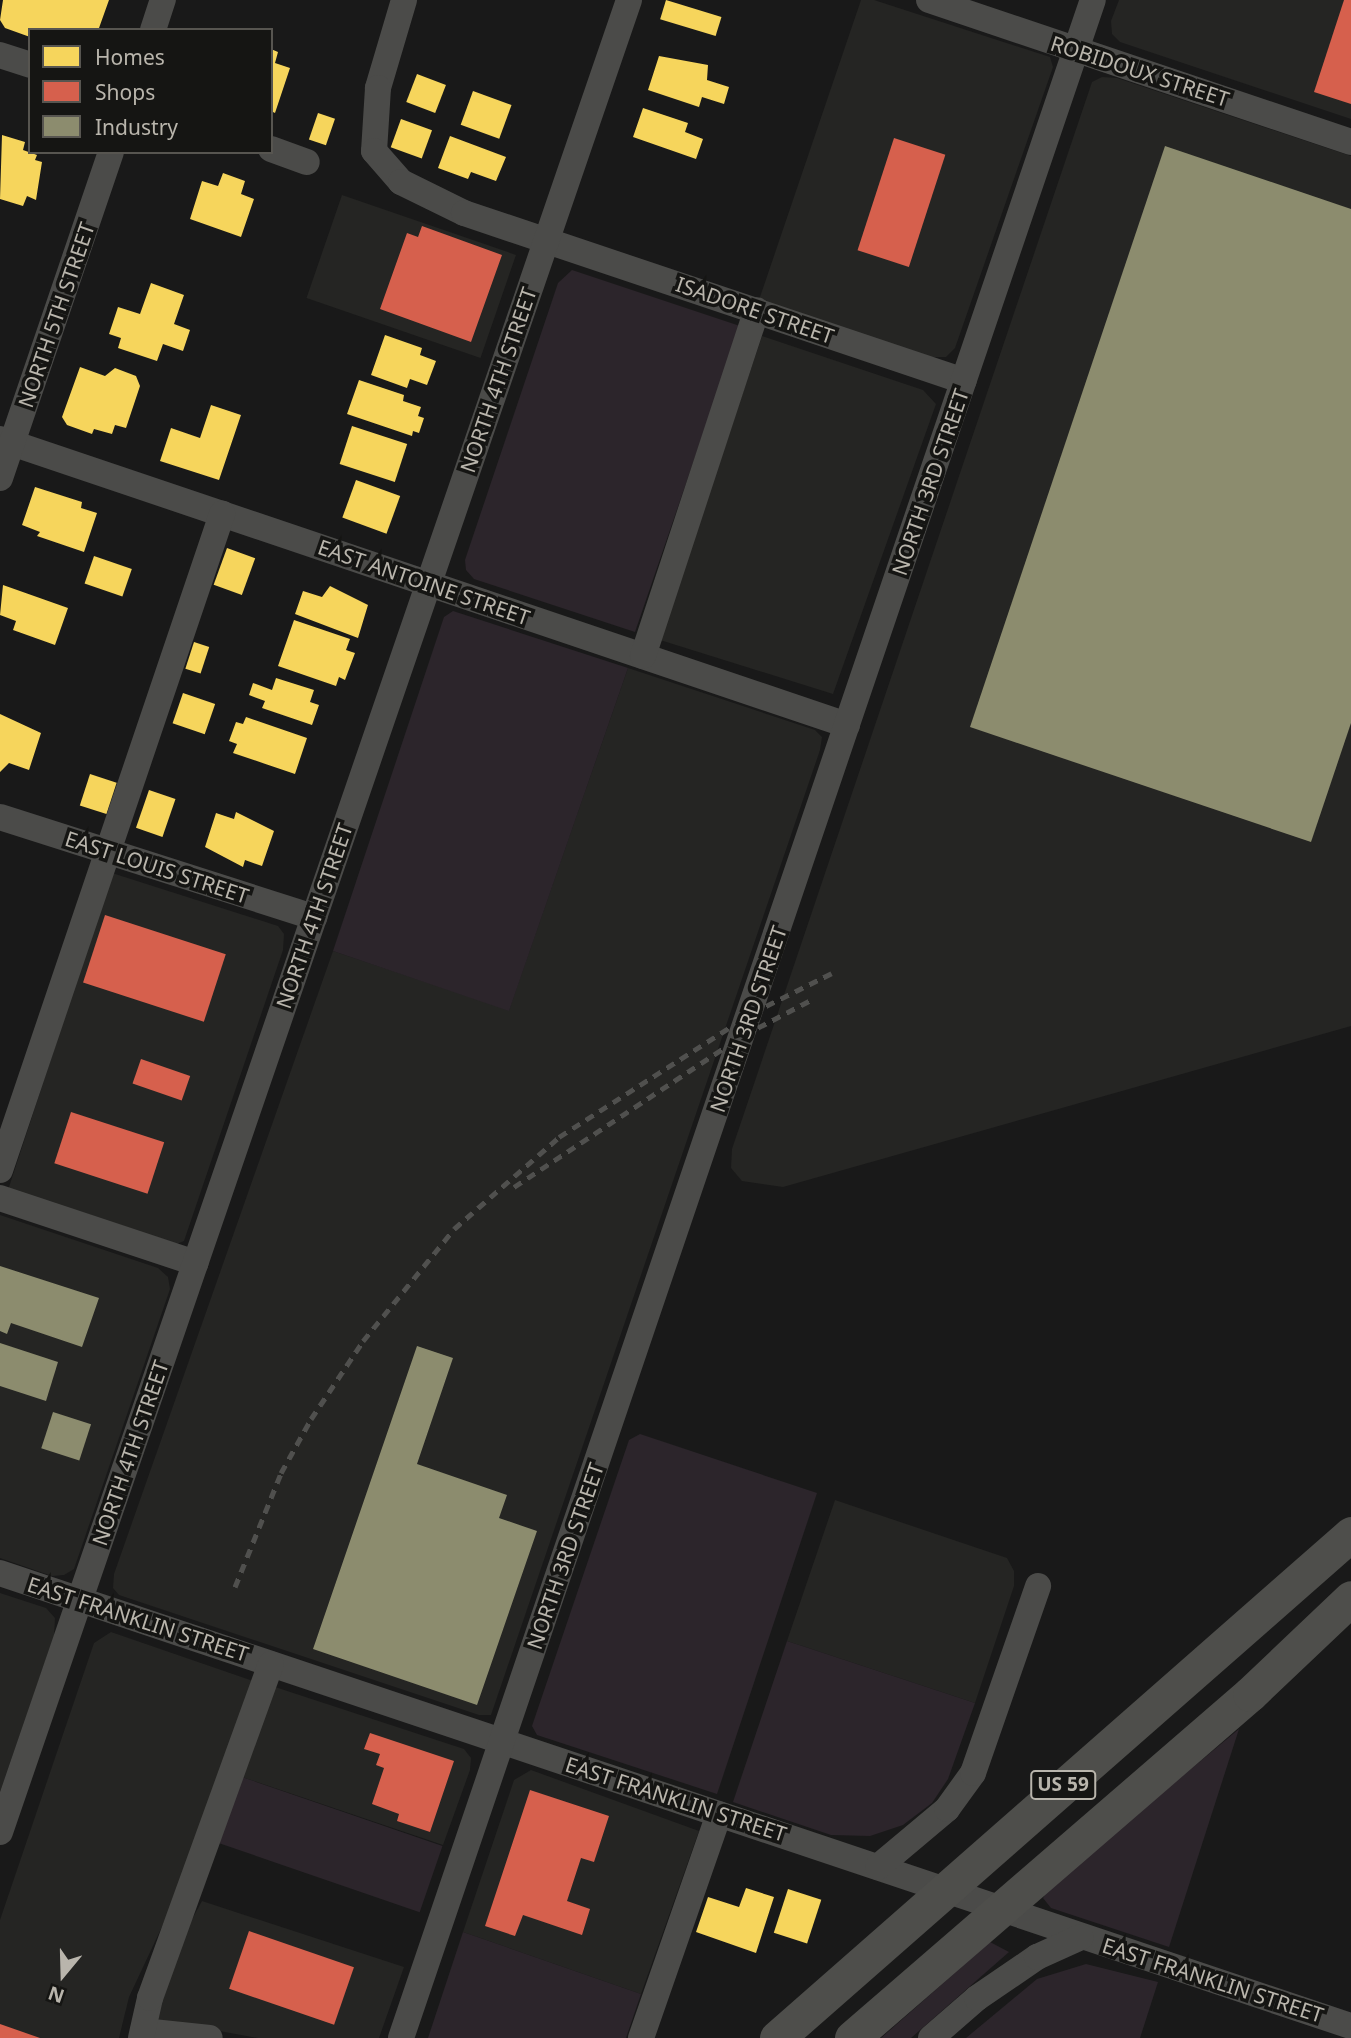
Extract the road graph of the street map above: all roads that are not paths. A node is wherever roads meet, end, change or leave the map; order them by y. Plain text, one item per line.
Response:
1 (163, 0) edge
2 (404, 0) edge
3 (629, 0) edge
4 (929, 0) edge
5 (1093, 0) edge
6 (154, 28) edge
7 (1076, 50) junction
8 (0, 55) edge
9 (28, 64) edge
10 (1351, 142) edge
11 (273, 150) edge
12 (110, 154) edge
13 (307, 162) dead end
14 (547, 239) junction
15 (757, 310) junction
16 (964, 380) junction
17 (6, 441) edge
18 (0, 478) edge
19 (222, 514) junction
20 (429, 583) junction
21 (643, 656) junction
22 (848, 725) junction
23 (0, 817) edge
24 (107, 851) junction
25 (314, 917) junction
26 (0, 1170) edge
27 (0, 1198) edge
28 (195, 1263) junction
29 (1351, 1534) edge
30 (0, 1573) edge
31 (1038, 1586) dead end
32 (1351, 1598) edge
33 (80, 1600) junction
34 (271, 1664) junction
35 (502, 1741) junction
36 (719, 1814) junction
37 (0, 1832) edge
38 (878, 1867) junction
39 (947, 1890) junction
40 (999, 1909) junction
41 (1081, 1937) junction
42 (1351, 2026) edge
43 (142, 2034) edge
44 (210, 2038) edge
45 (401, 2038) edge
46 (640, 2038) edge
47 (777, 2038) edge
48 (852, 2038) edge
49 (932, 2038) edge

1 - 6 street
2 - 14 street, ISADORE STREET
3 - 14 street, NORTH 4TH STREET
4 - 7 street, ROBIDOUX STREET
5 - 7 street, NORTH 3RD STREET
7 - 10 street, ROBIDOUX STREET
7 - 16 street, NORTH 3RD STREET
8 - 9 street
11 - 13 street
12 - 17 street, NORTH 5TH STREET
14 - 15 street, ISADORE STREET
14 - 20 street, NORTH 4TH STREET
15 - 16 street, ISADORE STREET
15 - 21 street
16 - 22 street, NORTH 3RD STREET
17 - 18 street, NORTH 5TH STREET
17 - 19 street, EAST ANTOINE STREET
19 - 20 street, EAST ANTOINE STREET
19 - 24 street
20 - 21 street, EAST ANTOINE STREET
20 - 25 street, NORTH 4TH STREET
21 - 22 street, EAST ANTOINE STREET
22 - 35 street, NORTH 3RD STREET
23 - 24 street, EAST LOUIS STREET
24 - 25 street, EAST LOUIS STREET
24 - 26 street
25 - 28 street, NORTH 4TH STREET
27 - 28 street
28 - 33 street, NORTH 4TH STREET
29 - 39 main road, US 59
30 - 33 street, EAST FRANKLIN STREET
31 - 38 street
32 - 40 main road, US 59
33 - 34 street, EAST FRANKLIN STREET
33 - 37 street, NORTH 4TH STREET
34 - 35 street, EAST FRANKLIN STREET
34 - 43 street
35 - 36 street, EAST FRANKLIN STREET
35 - 45 street, NORTH 3RD STREET
36 - 38 street, EAST FRANKLIN STREET
36 - 46 street
38 - 39 street, EAST FRANKLIN STREET
39 - 40 street, EAST FRANKLIN STREET
39 - 47 main road, US 59
40 - 41 street, EAST FRANKLIN STREET
40 - 48 main road, US 59
41 - 42 street, EAST FRANKLIN STREET
41 - 49 street
43 - 44 street

